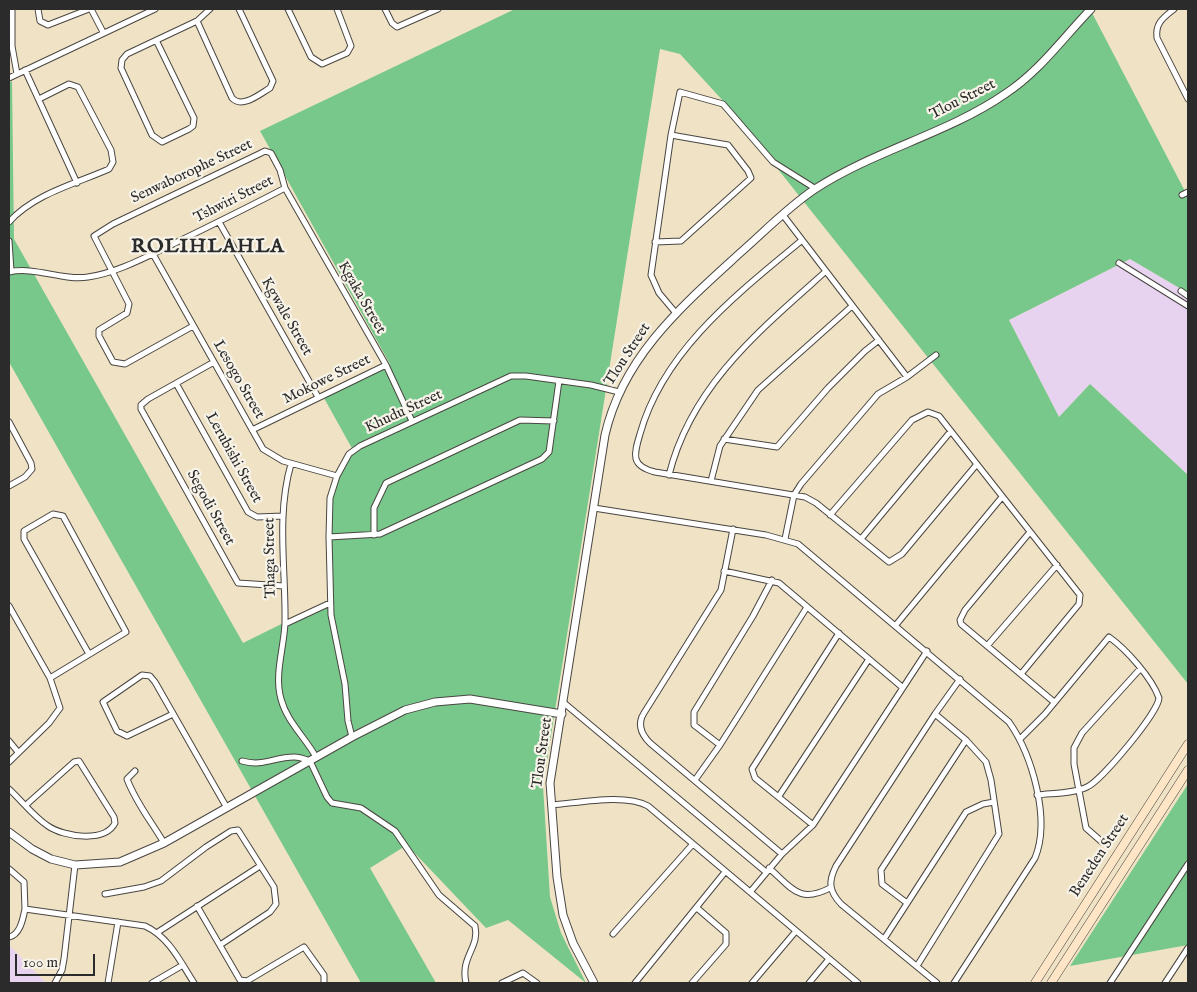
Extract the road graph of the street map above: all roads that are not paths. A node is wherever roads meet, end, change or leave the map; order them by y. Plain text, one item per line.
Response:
1 (12, 9) edge
2 (38, 9) edge
3 (90, 9) edge
4 (155, 9) edge
5 (210, 9) edge
6 (239, 9) edge
7 (288, 9) edge
8 (337, 9) edge
9 (385, 9) edge
10 (438, 9) edge
11 (1091, 9) edge
12 (1174, 9) edge
13 (197, 21) junction
14 (103, 32) junction
15 (157, 42) junction
16 (25, 70) junction
17 (17, 74) junction
18 (9, 78) edge
19 (39, 99) junction
20 (1188, 100) edge
21 (671, 135) junction
22 (77, 183) junction
23 (285, 188) junction
24 (816, 189) junction
25 (1188, 192) edge
26 (1182, 195) dead end
27 (783, 215) junction
28 (9, 222) edge
29 (219, 222) junction
30 (9, 241) edge
31 (801, 241) junction
32 (655, 242) junction
33 (153, 254) junction
34 (1119, 263) dead end
35 (10, 271) edge
36 (111, 271) junction
37 (825, 272) junction
38 (1181, 291) dead end
39 (1188, 296) edge
40 (852, 306) junction
41 (1188, 306) edge
42 (675, 312) junction
43 (193, 326) junction
44 (879, 340) junction
45 (936, 355) dead end
46 (214, 362) junction
47 (386, 366) junction
48 (907, 377) junction
49 (559, 381) junction
50 (177, 384) junction
51 (619, 392) junction
52 (318, 398) junction
53 (554, 421) junction
54 (9, 422) edge
55 (412, 422) junction
56 (252, 430) junction
57 (951, 431) junction
58 (724, 439) junction
59 (291, 464) junction
60 (977, 464) junction
61 (670, 475) junction
62 (337, 476) junction
63 (711, 481) junction
64 (9, 486) edge
65 (794, 495) junction
66 (1002, 497) junction
67 (594, 508) junction
68 (830, 515) junction
69 (283, 516) junction
70 (733, 529) junction
71 (1030, 532) junction
72 (374, 535) junction
73 (329, 537) junction
74 (786, 539) junction
75 (861, 539) junction
76 (1057, 565) junction
77 (724, 570) junction
78 (772, 580) junction
79 (284, 586) junction
80 (330, 603) junction
81 (9, 606) edge
82 (807, 607) junction
83 (285, 624) junction
84 (895, 626) junction
85 (839, 633) junction
86 (987, 646) junction
87 (927, 651) junction
88 (89, 654) junction
89 (869, 659) junction
90 (1140, 669) junction
91 (1021, 674) junction
92 (50, 678) junction
93 (960, 679) junction
94 (902, 687) junction
95 (1054, 702) junction
96 (564, 703) junction
97 (173, 714) junction
98 (562, 714) junction
99 (934, 714) junction
100 (352, 737) junction
101 (1020, 739) junction
102 (966, 740) junction
103 (9, 741) edge
104 (1188, 744) edge
105 (720, 745) junction
106 (18, 752) junction
107 (313, 759) junction
108 (9, 762) edge
109 (242, 762) dead end
110 (1188, 770) edge
111 (135, 771) dead end
112 (695, 780) junction
113 (9, 789) edge
114 (1078, 790) junction
115 (1037, 795) junction
116 (779, 796) junction
117 (994, 802) junction
118 (26, 805) junction
119 (551, 805) junction
120 (227, 808) junction
121 (813, 826) junction
122 (9, 832) edge
123 (1102, 842) dead end
124 (164, 843) junction
125 (692, 845) junction
126 (782, 854) junction
127 (1188, 864) edge
128 (75, 865) junction
129 (260, 866) junction
130 (9, 870) edge
131 (768, 870) junction
132 (725, 872) junction
133 (830, 888) junction
134 (751, 891) junction
135 (105, 894) dead end
136 (907, 903) junction
137 (196, 906) junction
138 (697, 908) junction
139 (25, 909) junction
140 (70, 916) junction
141 (118, 922) junction
142 (796, 931) junction
143 (158, 932) junction
144 (613, 934) dead end
145 (9, 937) edge
146 (884, 939) junction
147 (220, 945) junction
148 (1188, 948) edge
149 (829, 959) junction
150 (182, 965) junction
151 (917, 966) junction
152 (247, 982) edge
153 (54, 983) edge
154 (108, 983) edge
155 (152, 983) edge
156 (194, 983) edge
157 (324, 983) edge
158 (466, 983) edge
159 (502, 983) edge
160 (537, 983) edge
161 (594, 983) edge
162 (635, 983) edge
163 (692, 983) edge
164 (752, 983) edge
165 (809, 983) edge
166 (858, 983) edge
167 (937, 983) edge
168 (954, 983) edge
169 (1035, 983) edge
170 (1051, 983) edge
171 (1110, 983) edge
172 (1165, 983) edge

1 - 17 street
2 - 3 street
3 - 14 street
4 - 14 street
5 - 13 street
6 - 13 street
7 - 8 street
9 - 10 street
11 - 24 street, Tlou Street
12 - 20 street
13 - 15 street
14 - 16 street
15 - 15 street
16 - 17 street
16 - 19 street
17 - 18 street
19 - 22 street
19 - 22 street
21 - 24 street
21 - 32 street
21 - 32 street
22 - 28 street
23 - 29 street, Tshwiri Street
23 - 36 street, Senwaborophe Street
23 - 47 street, Kgaka Street
24 - 27 street, Tlou Street
25 - 26 street
27 - 31 street
27 - 42 street, Tlou Street
29 - 33 street, Tshwiri Street
29 - 52 street, Kgwale Street
30 - 35 street
31 - 37 street
31 - 61 street
32 - 42 street
33 - 36 street, Tshwiri Street
33 - 43 street, Lesogo Street
34 - 41 street
35 - 36 street, Tshwiri Street
36 - 43 street
37 - 40 street
37 - 61 street
38 - 39 street
40 - 44 street
40 - 58 street
42 - 51 street, Tlou Street
43 - 46 street, Lesogo Street
44 - 48 street
44 - 58 street
45 - 48 street
46 - 50 street
46 - 56 street, Lesogo Street
47 - 52 street, Mokowe Street
47 - 55 street, Kgaka Street
48 - 65 street
49 - 51 street, Khudu Street
49 - 53 street
49 - 55 street, Khudu Street
50 - 69 street, Lerubishi Street
50 - 79 street, Segodi Street
51 - 67 street, Tlou Street
52 - 56 street, Mokowe Street
53 - 72 street
53 - 72 street
54 - 64 street
55 - 62 street, Khudu Street
56 - 59 street, Lesogo Street
57 - 60 street
57 - 68 street
57 - 75 street
58 - 63 street
59 - 62 street, Lesogo Street
59 - 69 street, Thaga Street
60 - 66 street
60 - 75 street
61 - 63 street
62 - 73 street, Khudu Street
63 - 65 street
65 - 68 street
65 - 74 street
66 - 71 street
66 - 84 street
67 - 70 street
67 - 96 street, Tlou Street
68 - 75 street
69 - 79 street, Thaga Street
70 - 74 street
70 - 77 street
71 - 76 street
71 - 86 street
72 - 73 street
73 - 80 street, Khudu Street
74 - 84 street
76 - 86 street
76 - 91 street
77 - 78 street
77 - 112 street
78 - 82 street
78 - 105 street
79 - 83 street, Thaga Street
80 - 83 street
80 - 100 street, Khudu Street
81 - 92 street
82 - 85 street
82 - 105 street
83 - 107 street, Thaga Street
84 - 87 street
85 - 89 street
85 - 116 street
86 - 91 street
87 - 93 street
87 - 94 street
88 - 88 street
88 - 92 street
89 - 94 street
89 - 116 street
90 - 95 street
90 - 114 street
90 - 114 street
91 - 95 street
92 - 106 street
93 - 99 street
93 - 101 street
94 - 121 street
95 - 101 street
96 - 98 street, Tlou Street
96 - 131 street
97 - 97 street
97 - 120 street
98 - 100 street
98 - 119 street, Tlou Street
99 - 102 street
99 - 133 street
100 - 107 street
101 - 115 street
102 - 117 street
102 - 136 street
103 - 106 street
104 - 169 main road, Beneden Street
105 - 112 street
106 - 108 street
107 - 109 street
107 - 120 street
107 - 158 street
110 - 170 main road, Beneden Street
111 - 124 street
112 - 126 street
113 - 118 street
114 - 115 street
114 - 123 street
115 - 168 street
116 - 121 street
117 - 136 street
117 - 151 street
118 - 118 street
119 - 125 street
119 - 161 street, Tlou Street
120 - 124 street
121 - 126 street
122 - 128 street
124 - 128 street
125 - 132 street
125 - 144 street
126 - 131 street
127 - 171 street
128 - 140 street
129 - 135 street
129 - 137 street
129 - 147 street
130 - 139 street
131 - 133 street
131 - 134 street
132 - 134 street
132 - 138 street
133 - 146 street
134 - 142 street
136 - 146 street
137 - 143 street
137 - 147 street
138 - 162 street
138 - 163 street
139 - 140 street
139 - 145 street
140 - 141 street
140 - 153 street
141 - 143 street
141 - 154 street
142 - 149 street
142 - 164 street
143 - 150 street
146 - 151 street
147 - 152 street
148 - 172 street
149 - 165 street
149 - 166 street
150 - 155 street
150 - 156 street
151 - 167 street
152 - 157 street
159 - 160 street

